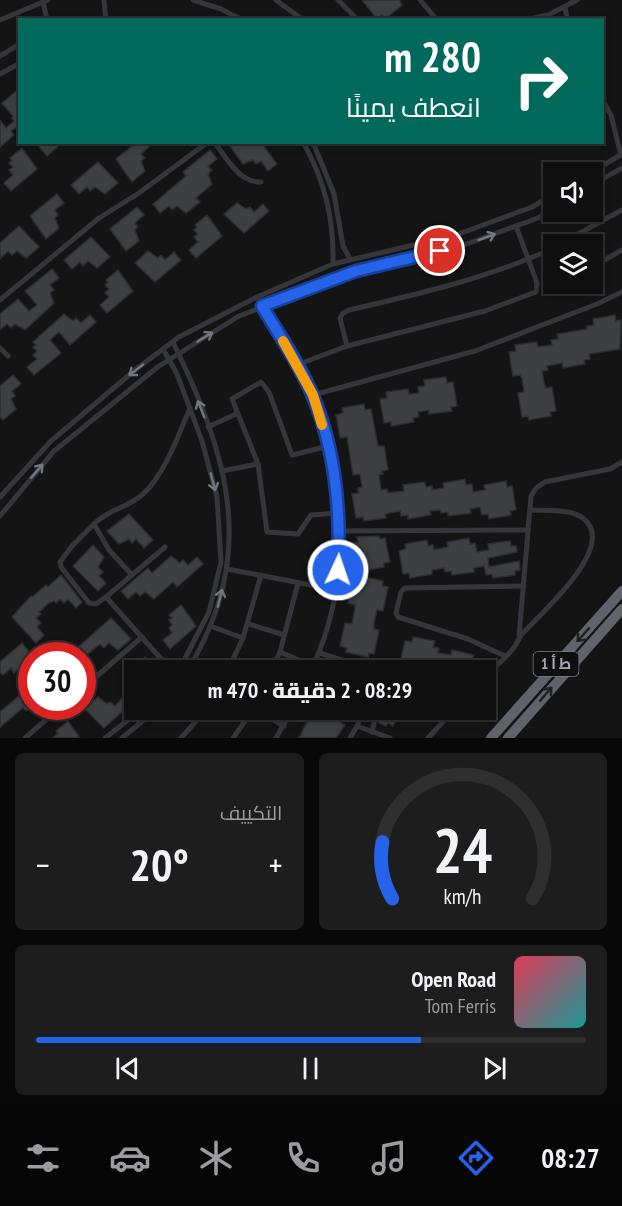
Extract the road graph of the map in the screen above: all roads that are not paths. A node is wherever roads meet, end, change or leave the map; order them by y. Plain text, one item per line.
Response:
1 (104, 0) edge
2 (194, 0) edge
3 (276, 0) edge
4 (338, 0) edge
5 (420, 0) edge
6 (577, 0) edge
7 (46, 1) edge
8 (565, 8) junction
9 (47, 18) edge
10 (106, 18) edge
11 (238, 18) edge
12 (300, 18) edge
13 (356, 18) edge
14 (435, 18) edge
15 (534, 18) edge
16 (568, 18) edge
17 (0, 20) edge
18 (18, 45) edge
19 (0, 56) edge
20 (18, 64) edge
21 (0, 74) edge
22 (604, 103) edge
23 (205, 144) edge
24 (216, 144) edge
25 (304, 144) edge
26 (314, 144) edge
27 (621, 155) edge
28 (603, 166) edge
29 (622, 168) edge
30 (603, 179) edge
31 (261, 182) dead end
32 (543, 200) edge
33 (622, 210) edge
34 (543, 215) edge
35 (516, 226) junction
36 (584, 234) edge
37 (622, 250) edge
38 (543, 253) edge
39 (350, 259) junction
40 (529, 259) junction
41 (603, 261) edge
42 (333, 264) junction
43 (622, 292) edge
44 (0, 300) edge
45 (262, 306) junction
46 (173, 342) junction
47 (347, 346) junction
48 (0, 348) edge
49 (163, 349) junction
50 (178, 354) junction
51 (8, 357) dead end
52 (170, 359) junction
53 (297, 365) junction
54 (313, 395) junction
55 (190, 408) junction
56 (238, 413) junction
57 (208, 427) junction
58 (329, 446) junction
59 (622, 462) edge
60 (258, 464) junction
61 (222, 471) junction
62 (0, 497) edge
63 (530, 510) junction
64 (339, 513) junction
65 (0, 516) edge
66 (94, 524) junction
67 (528, 530) junction
68 (339, 531) junction
69 (165, 547) dead end
70 (228, 569) junction
71 (132, 575) junction
72 (261, 576) junction
73 (298, 582) junction
74 (524, 586) junction
75 (337, 590) junction
76 (622, 591) edge
77 (106, 597) junction
78 (622, 609) edge
79 (249, 624) junction
80 (210, 626) junction
81 (284, 635) junction
82 (519, 637) junction
83 (142, 638) junction
84 (243, 638) junction
85 (280, 652) junction
86 (320, 652) junction
87 (505, 656) junction
88 (162, 660) edge
89 (184, 660) edge
90 (193, 660) edge
91 (233, 660) edge
92 (276, 660) edge
93 (296, 660) edge
94 (316, 660) edge
95 (343, 660) edge
96 (496, 665) edge
97 (96, 677) edge
98 (46, 720) edge
99 (128, 720) edge
100 (144, 720) edge
101 (197, 720) edge
102 (247, 720) edge
103 (273, 720) edge
104 (287, 720) edge
105 (360, 720) edge
106 (375, 720) edge
107 (445, 720) edge
108 (284, 726) junction
109 (357, 726) junction
110 (372, 732) junction
111 (25, 738) edge
112 (105, 738) edge
113 (122, 738) edge
114 (181, 738) edge
115 (233, 738) edge
116 (276, 738) edge
117 (350, 738) edge
118 (390, 738) edge
119 (428, 738) edge
120 (491, 738) edge
121 (508, 738) edge

1 - 10 street
2 - 11 street
3 - 12 street
4 - 13 street
5 - 14 street
6 - 8 street
7 - 9 street
7 - 17 street
8 - 15 street
8 - 16 street
18 - 19 street
20 - 21 street
22 - 27 street
23 - 44 street
24 - 31 street
25 - 42 street
26 - 39 street
27 - 28 street
29 - 30 street
32 - 39 street
33 - 36 street
34 - 35 street
35 - 40 street
45 -> 35 street
37 - 41 street
38 - 40 street
39 - 42 street
40 - 47 street
40 - 47 street
42 - 46 street
43 - 54 street
50 -> 45 street
45 - 53 street
46 - 49 street
46 - 50 street
47 - 53 street
48 - 51 street
49 - 52 street
49 -> 62 street
50 - 52 street
57 -> 50 street
52 - 55 street
65 -> 52 street
53 - 54 street
54 - 58 street
55 - 66 street
55 -> 89 street
56 - 57 street
56 - 58 street
56 - 60 street
57 - 61 street
58 - 64 street
59 - 63 street
60 - 61 street
60 - 64 street
61 - 70 street
63 - 67 street
63 - 82 street
64 - 68 street
66 - 71 street
66 - 77 street
67 - 68 street
67 - 74 street
68 - 75 street
69 - 71 street
70 - 72 street
80 -> 70 street
71 - 77 street
72 - 73 street
72 - 79 street
73 - 75 street
73 - 81 street
74 - 82 street
74 - 87 street
75 - 86 street
76 -> 120 highway, ط أ 1
77 - 83 street
121 -> 78 highway, ط أ 1
79 - 81 street
79 - 84 street
80 - 84 street
80 - 90 street
81 - 85 street
82 - 87 street
83 - 88 street
83 - 97 street
84 - 91 street
85 - 92 street
85 - 93 street
86 - 94 street
86 - 95 street
87 - 96 street
98 - 111 street
99 - 112 street
100 - 113 street
101 - 114 street
102 - 115 street
103 - 108 street
104 - 108 street
105 - 109 street
106 - 110 street
107 - 119 street
108 - 116 street
109 - 110 street
109 - 117 street
110 - 118 street

